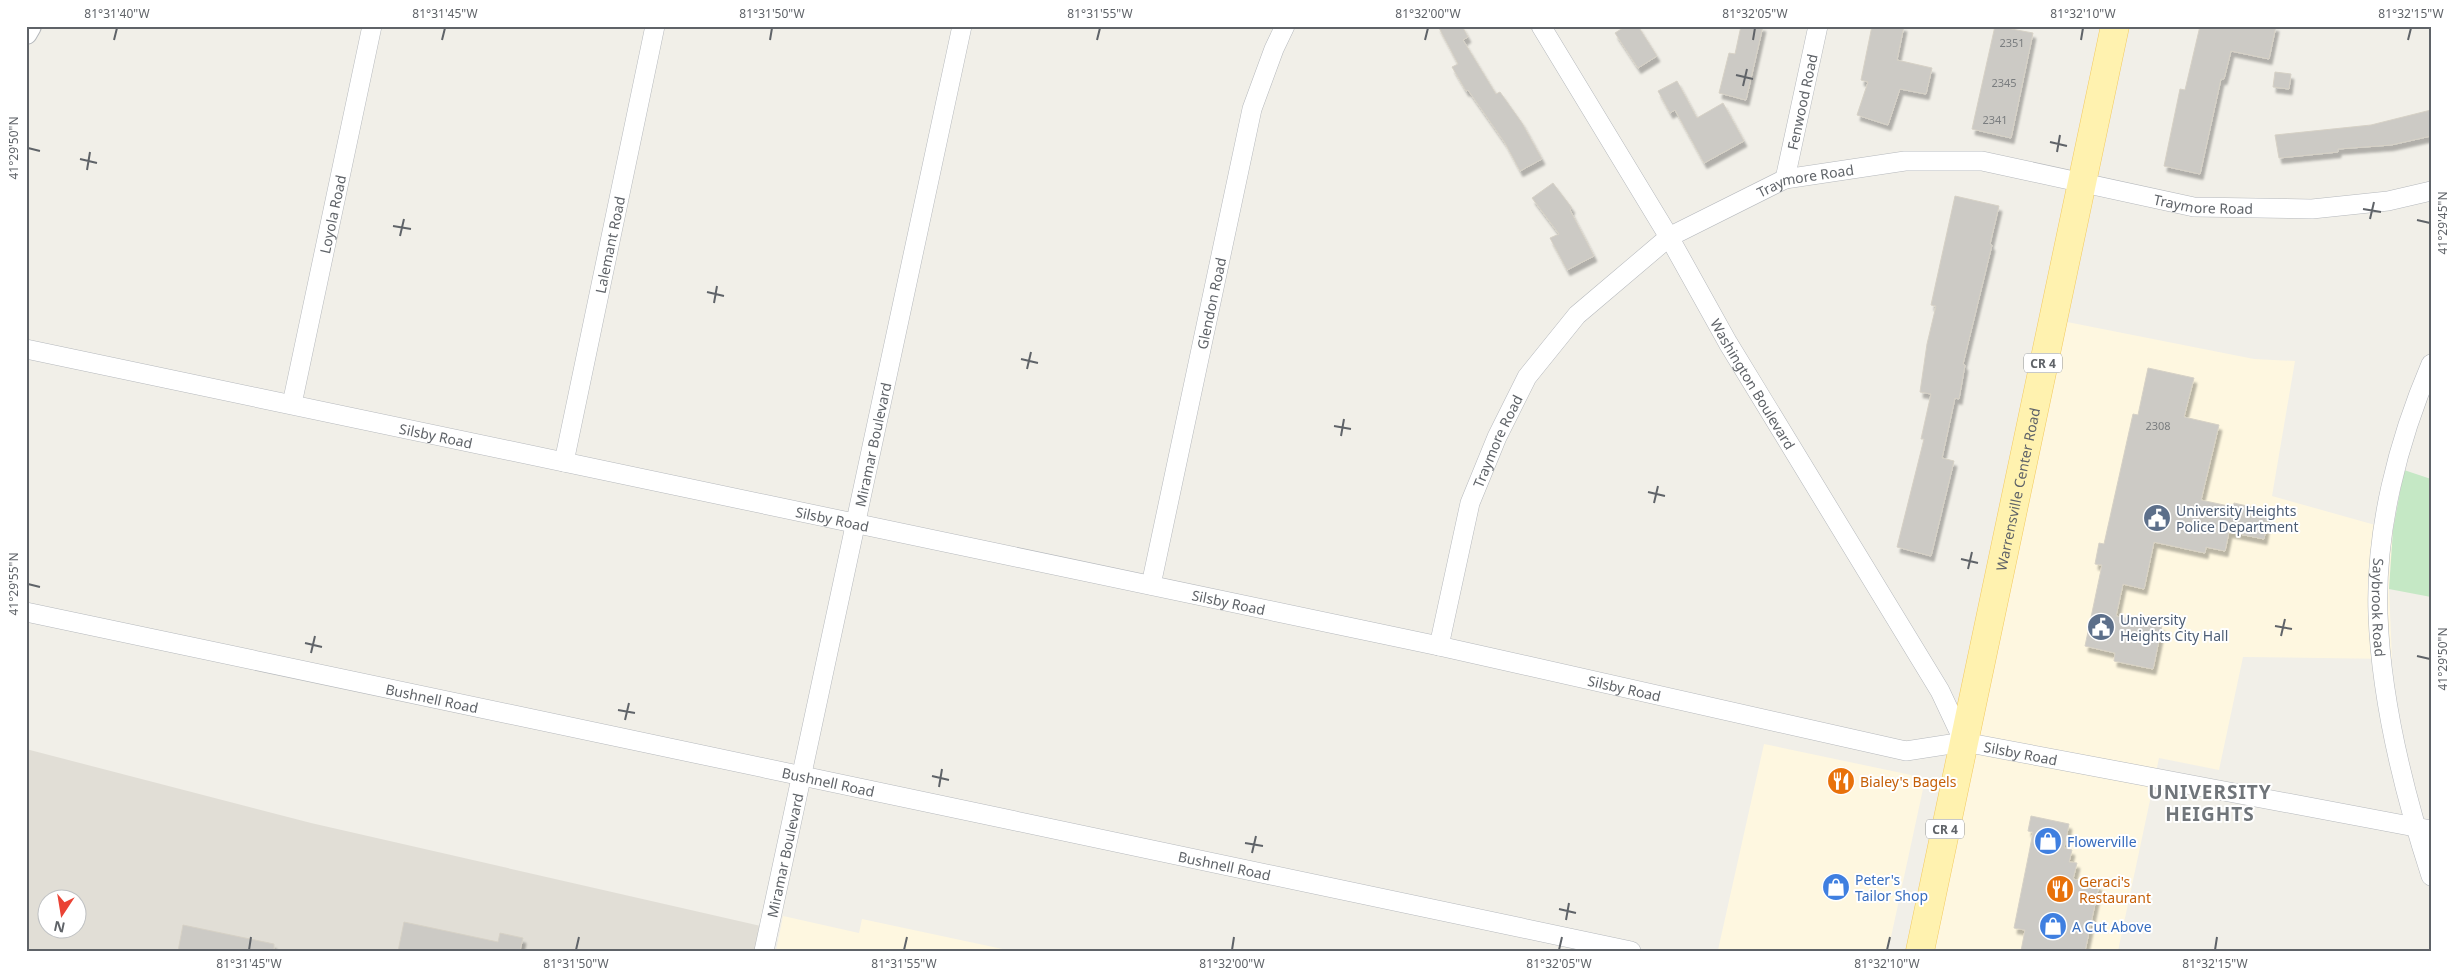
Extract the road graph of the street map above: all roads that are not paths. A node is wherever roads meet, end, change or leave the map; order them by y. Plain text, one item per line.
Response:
1 (30, 26) edge
2 (372, 26) edge
3 (655, 26) edge
4 (962, 26) edge
5 (1285, 26) edge
6 (1541, 26) edge
7 (1818, 26) edge
8 (2115, 26) edge
9 (26, 33) edge
10 (1784, 179) junction
11 (2081, 182) junction
12 (2431, 191) edge
13 (1669, 237) junction
14 (26, 349) edge
15 (2431, 364) edge
16 (292, 404) junction
17 (564, 462) junction
18 (854, 522) junction
19 (1151, 585) junction
20 (26, 612) edge
21 (1440, 646) junction
22 (1964, 742) junction
23 (802, 774) junction
24 (2423, 828) edge
25 (2431, 876) edge
26 (764, 951) edge
27 (1631, 951) edge
28 (1920, 951) edge

1 - 9 street
2 - 16 street, Loyola Road
3 - 17 street, Lalemant Road
4 - 18 street, Miramar Boulevard
5 - 19 street, Glendon Road
6 - 13 street, Washington Boulevard
7 - 10 street, Fenwood Road
8 - 11 main road, Warrensville Center Road / CR 4
10 - 11 street, Traymore Road
10 - 13 street, Traymore Road
11 - 12 street, Traymore Road
11 - 22 main road, Warrensville Center Road / CR 4
13 - 21 street, Traymore Road
13 - 22 street, Washington Boulevard
14 - 16 street, Silsby Road
15 - 24 street, Saybrook Road
16 - 17 street, Silsby Road
17 - 18 street, Silsby Road
18 - 19 street, Silsby Road
18 - 23 street, Miramar Boulevard
19 - 21 street, Silsby Road
20 - 23 street, Bushnell Road
21 - 22 street, Silsby Road
22 - 24 street, Silsby Road
22 - 28 main road, Warrensville Center Road / CR 4
23 - 26 street, Miramar Boulevard
23 - 27 street, Bushnell Road
24 - 25 street

